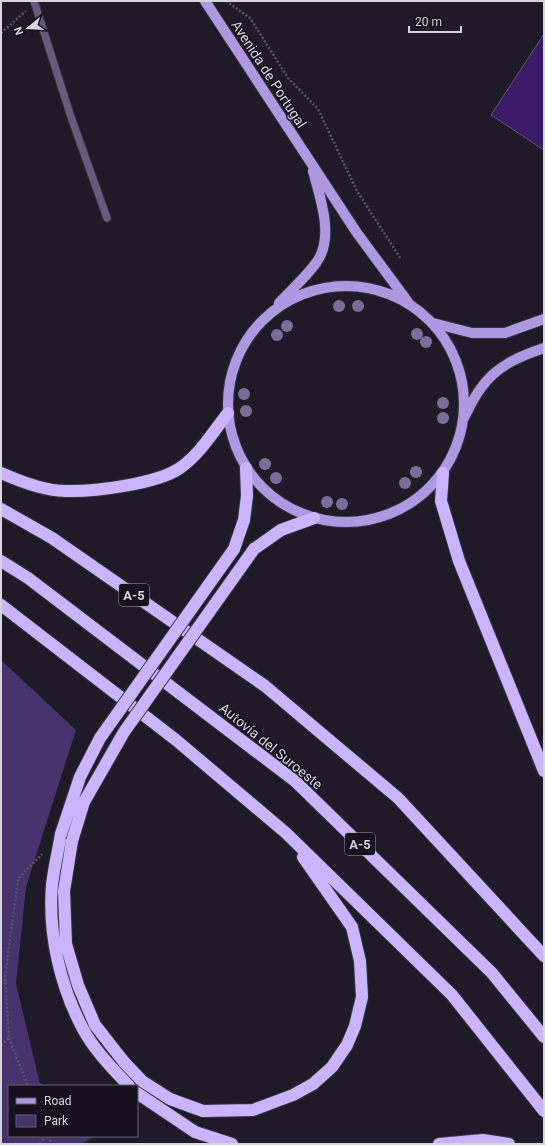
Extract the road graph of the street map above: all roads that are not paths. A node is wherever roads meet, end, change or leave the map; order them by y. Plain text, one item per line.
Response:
1 (205, 1) edge
2 (35, 2) edge
3 (311, 162) junction
4 (107, 218) dead end
5 (408, 302) junction
6 (272, 310) junction
7 (544, 319) edge
8 (433, 323) junction
9 (544, 348) edge
10 (228, 413) junction
11 (464, 418) junction
12 (246, 468) junction
13 (1, 473) edge
14 (443, 473) junction
15 (1, 509) edge
16 (314, 518) junction
17 (1, 561) edge
18 (1, 605) edge
19 (544, 772) edge
20 (286, 833) junction
21 (544, 956) edge
22 (544, 1036) edge
23 (128, 1085) edge
24 (138, 1094) edge
25 (544, 1111) edge
26 (232, 1144) edge
27 (439, 1144) edge
28 (509, 1144) edge

1 - 3 main road, Avenida de Portugal
2 - 4 lane
3 - 5 main road, Avenida de Portugal
3 - 6 main road, Avenida de Portugal
5 - 6 main road
5 - 8 main road
6 - 10 main road, Avenida de Portugal
7 - 8 main road
8 - 11 main road
9 - 11 main road
10 - 12 main road, Avenida de Portugal
10 - 13 highway
11 - 14 main road, Avenida de Portugal
12 - 16 main road, Avenida de Portugal
12 - 23 highway, bridge
14 - 16 main road, Avenida de Portugal
14 - 19 highway
15 - 21 highway, A-5
16 - 20 highway, bridge
17 - 22 highway, Autovía del Suroeste / A-5
18 - 20 highway
20 - 25 highway
24 - 26 highway
27 - 28 highway

